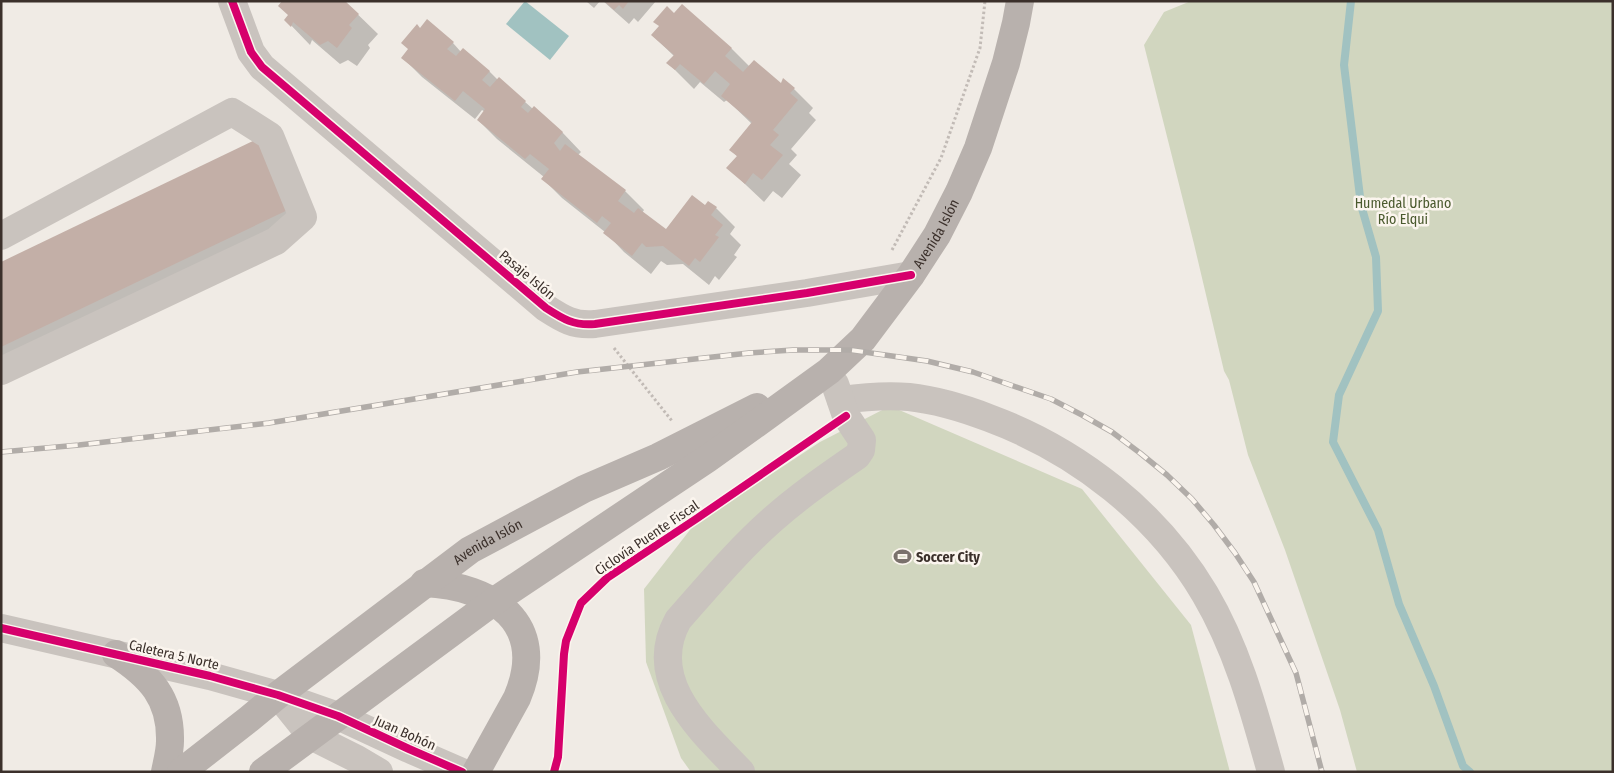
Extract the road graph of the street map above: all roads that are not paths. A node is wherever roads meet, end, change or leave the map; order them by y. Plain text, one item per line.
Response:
1 (232, 1) edge
2 (1004, 1) edge
3 (1020, 1) edge
4 (992, 102) junction
5 (1, 236) edge
6 (911, 275) junction
7 (1, 371) edge
8 (829, 371) junction
9 (840, 400) junction
10 (424, 583) junction
11 (493, 602) junction
12 (1, 628) edge
13 (116, 654) junction
14 (278, 695) junction
15 (338, 716) junction
16 (311, 736) junction
17 (165, 772) edge
18 (181, 772) edge
19 (263, 772) edge
20 (378, 772) edge
21 (462, 772) edge
22 (476, 772) edge
23 (741, 772) edge
24 (1271, 772) edge

1 - 6 street, Pasaje Islón
2 - 4 main road, Avenida Islón
3 - 4 main road, Avenida Islón
4 - 6 main road, Avenida Islón
5 - 7 street
6 - 8 main road, Avenida Islón
8 - 9 street
8 - 10 main road, Avenida Islón
8 - 11 main road, Avenida Islón
9 - 23 street
9 - 24 street
10 - 11 main road
10 - 14 main road, Avenida Islón
11 - 15 main road, Avenida Islón
11 - 22 main road
12 - 13 street, Caletera 5 Norte
13 - 14 street, Caletera 5 Norte
13 - 17 main road
14 - 15 street, Caletera 5 Norte
14 - 16 street
14 - 18 main road, Avenida Islón
15 - 16 main road, Avenida Islón
15 - 21 street, Juan Bohón
16 - 19 main road, Avenida Islón
16 - 20 street

